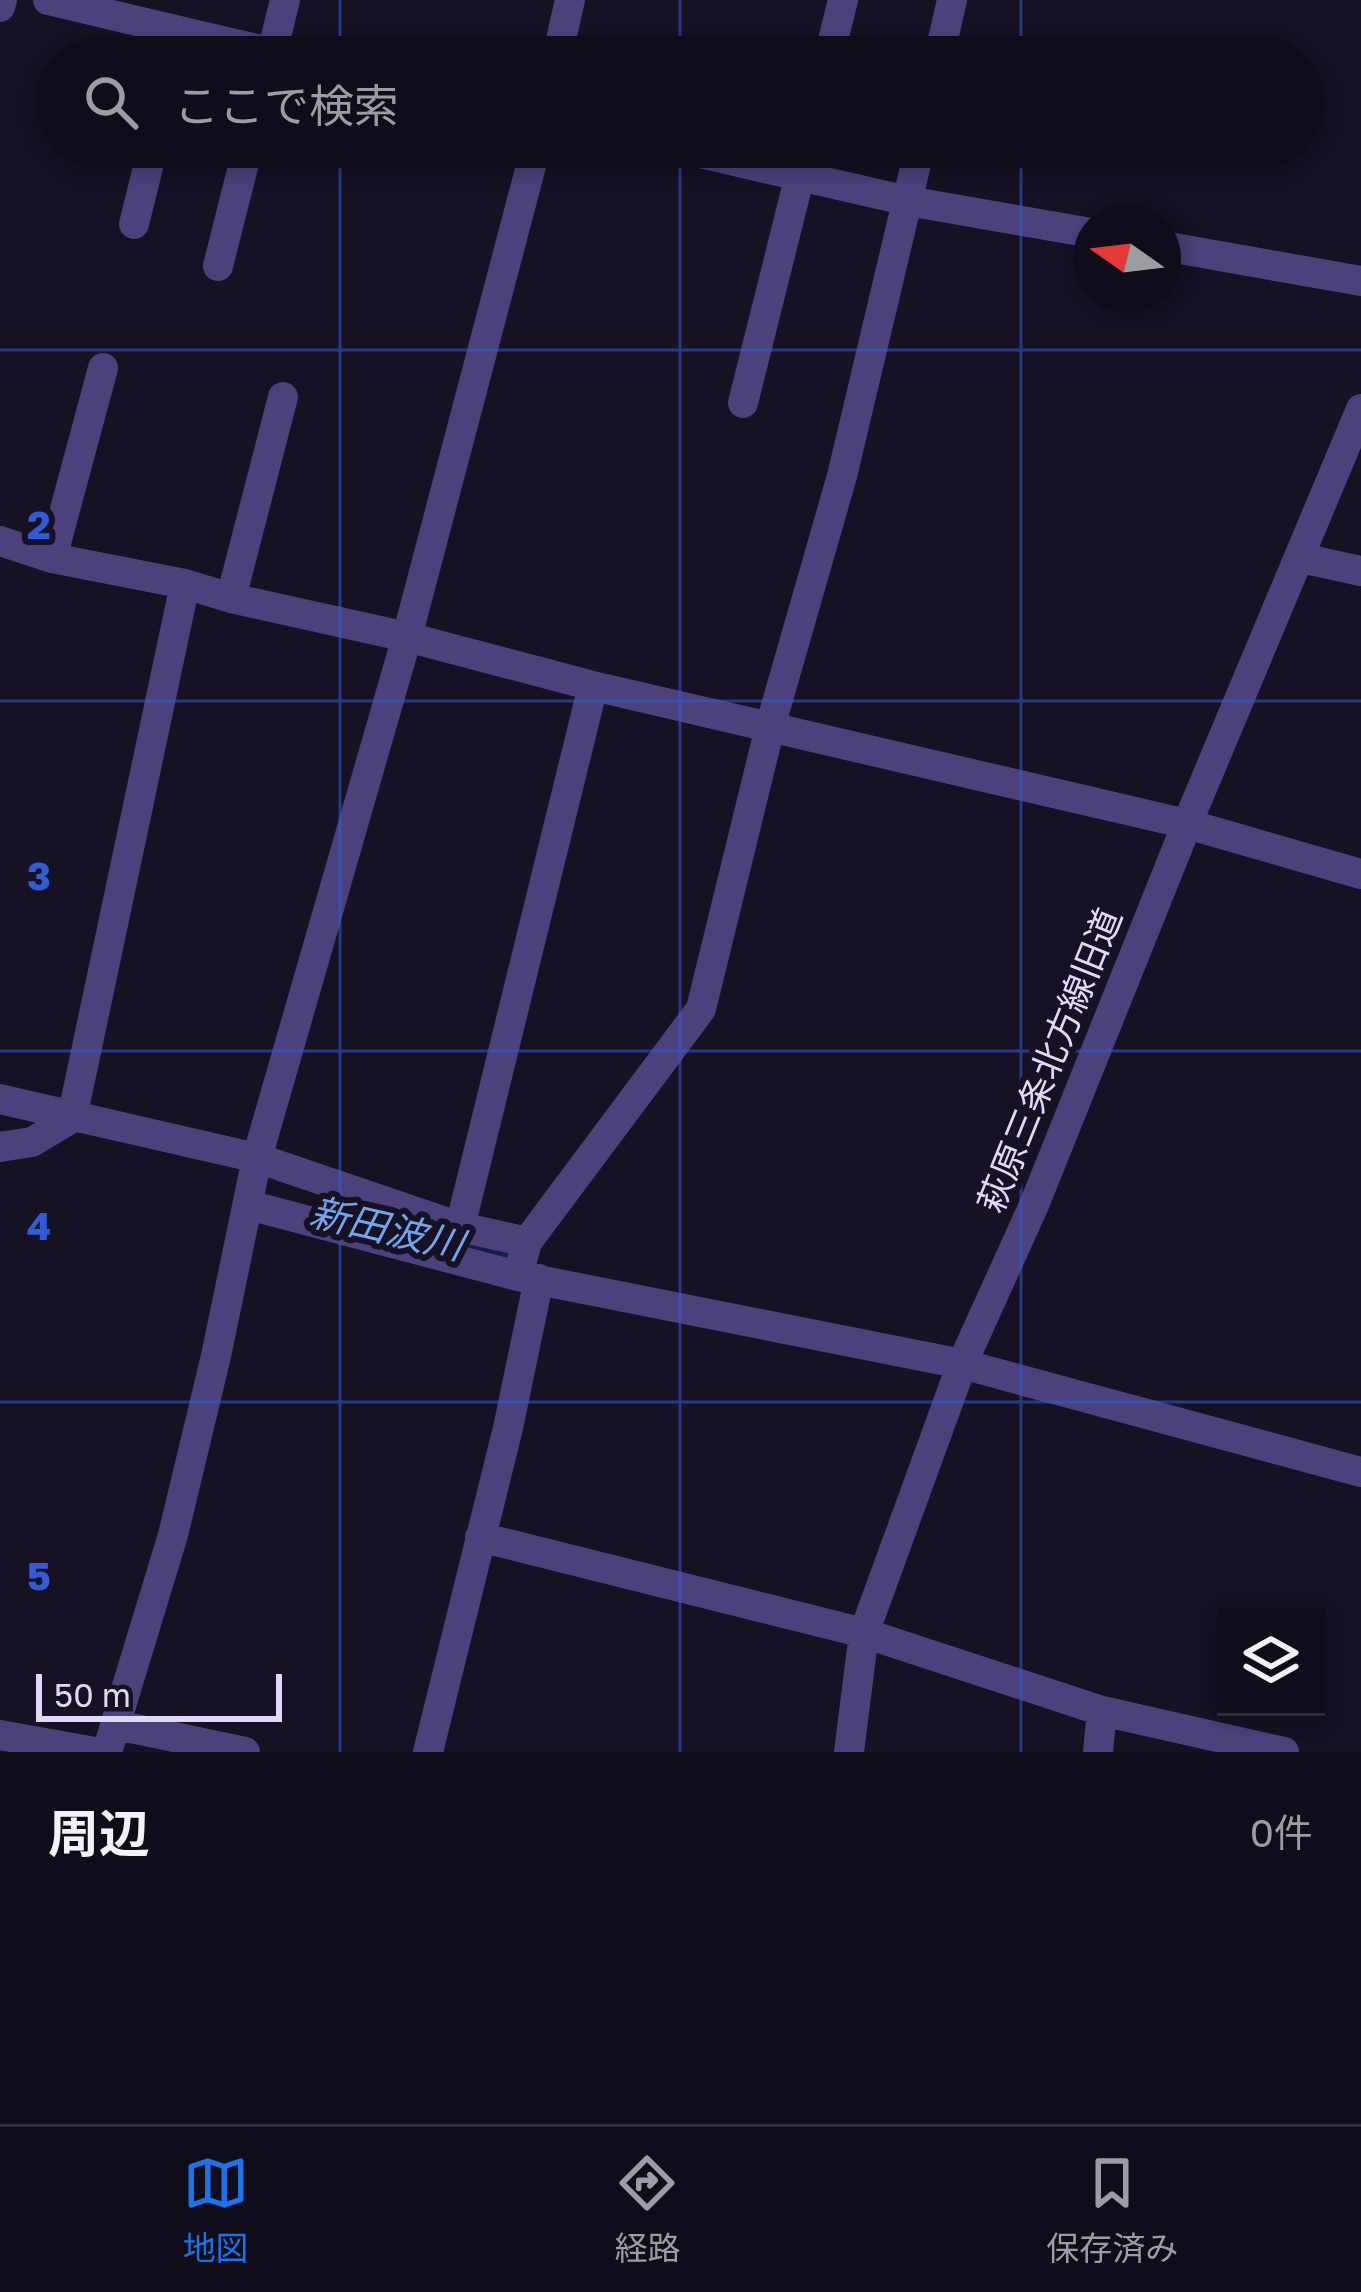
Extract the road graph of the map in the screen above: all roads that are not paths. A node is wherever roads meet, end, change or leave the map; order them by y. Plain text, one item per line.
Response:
1 (47, 0) edge
2 (285, 0) edge
3 (570, 0) edge
4 (844, 0) edge
5 (952, 0) edge
6 (155, 36) edge
7 (280, 36) edge
8 (562, 36) edge
9 (835, 36) edge
10 (944, 36) edge
11 (148, 168) edge
12 (243, 168) edge
13 (530, 168) edge
14 (802, 168) edge
15 (819, 168) edge
16 (915, 168) edge
17 (908, 201) junction
18 (134, 224) dead end
19 (1073, 230) edge
20 (1181, 249) edge
21 (218, 266) dead end
22 (1361, 281) edge
23 (103, 368) dead end
24 (284, 397) dead end
25 (743, 403) dead end
26 (1361, 410) edge
27 (1, 546) edge
28 (1301, 557) junction
29 (52, 558) junction
30 (1361, 571) edge
31 (185, 584) junction
32 (231, 598) junction
33 (407, 637) junction
34 (593, 686) junction
35 (770, 727) junction
36 (1187, 824) junction
37 (1361, 874) edge
38 (0, 1099) edge
39 (71, 1118) junction
40 (0, 1148) edge
41 (257, 1158) junction
42 (248, 1205) junction
43 (460, 1227) junction
44 (526, 1242) junction
45 (528, 1277) junction
46 (962, 1364) junction
47 (1361, 1472) edge
48 (480, 1538) junction
49 (864, 1633) junction
50 (1102, 1711) junction
51 (0, 1735) edge
52 (112, 1738) edge
53 (95, 1752) edge
54 (245, 1752) edge
55 (428, 1752) edge
56 (849, 1752) edge
57 (1098, 1752) edge
58 (1284, 1752) edge

1 - 6 street
2 - 7 street
3 - 8 street
4 - 9 street
5 - 10 street
11 - 18 street
12 - 21 street
13 - 33 street
14 - 25 street
15 - 17 street
16 - 17 street
17 - 19 street
17 - 35 street
20 - 22 street
23 - 29 street
24 - 32 street
26 - 28 street, 萩原三条北方線旧道
27 - 29 street
28 - 30 street
28 - 36 street, 萩原三条北方線旧道
29 - 31 street
31 - 32 street
31 - 39 street
32 - 33 street
33 - 34 street
33 - 41 street
34 - 35 street
34 - 43 street
35 - 36 street
35 - 44 street
36 - 37 street
36 - 46 street, 萩原三条北方線旧道
38 - 39 street
39 - 40 street
39 - 41 street
41 - 42 street
41 - 43 street
42 - 45 street
42 - 52 street
43 - 44 street
44 - 45 street
45 - 46 street
45 - 48 street
46 - 47 street
46 - 49 street, 萩原三条北方線旧道
48 - 49 street
48 - 55 street
49 - 50 street
49 - 56 street, 萩原三条北方線旧道
50 - 57 street
50 - 58 street
51 - 53 street
52 - 54 street

